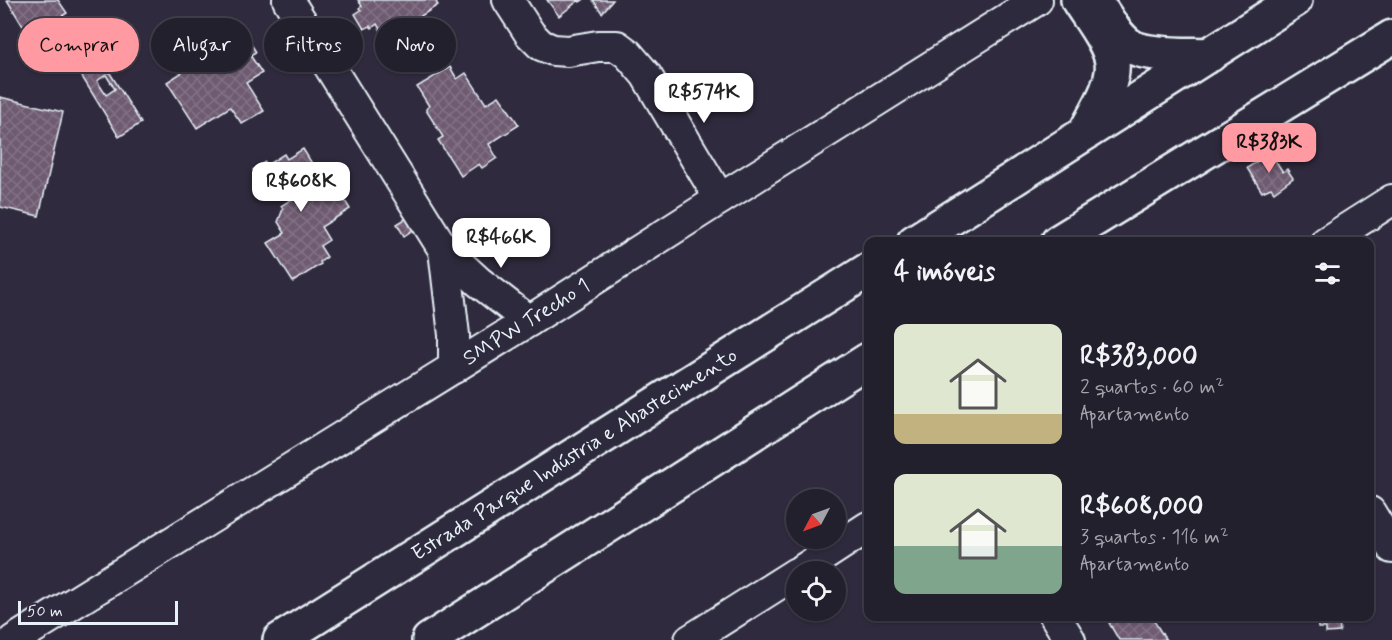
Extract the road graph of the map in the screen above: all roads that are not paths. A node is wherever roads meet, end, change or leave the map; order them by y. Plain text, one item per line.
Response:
1 (288, 0) edge
2 (508, 0) edge
3 (1037, 0) edge
4 (1078, 0) edge
5 (1095, 0) edge
6 (1295, 0) edge
7 (1010, 9) edge
8 (1392, 37) edge
9 (1210, 55) junction
10 (1084, 135) junction
11 (720, 199) junction
12 (1392, 200) edge
13 (922, 237) edge
14 (1069, 237) edge
15 (1334, 237) edge
16 (444, 250) junction
17 (864, 273) edge
18 (529, 321) junction
19 (864, 363) edge
20 (454, 368) junction
21 (1374, 519) edge
22 (864, 530) edge
23 (1392, 548) edge
24 (815, 561) edge
25 (786, 580) edge
26 (1058, 621) edge
27 (14, 640) edge
28 (280, 640) edge
29 (429, 640) edge
30 (690, 640) edge
31 (1070, 640) edge

1 - 16 street
2 - 11 street
3 - 7 street, SMPW Trecho 1
4 - 10 highway
5 - 9 highway
6 - 9 highway
7 - 11 street, SMPW Trecho 1
8 - 14 highway
9 - 10 highway
10 - 13 highway
11 - 18 street, SMPW Trecho 1
12 - 15 street
16 - 18 street
16 - 20 street
17 - 28 highway, Estrada Parque Indústria e Abastecimento
18 - 20 street, SMPW Trecho 1
19 - 29 highway
20 - 27 street, SMPW Trecho 1
21 - 23 street
22 - 24 street
25 - 30 street
26 - 31 street

